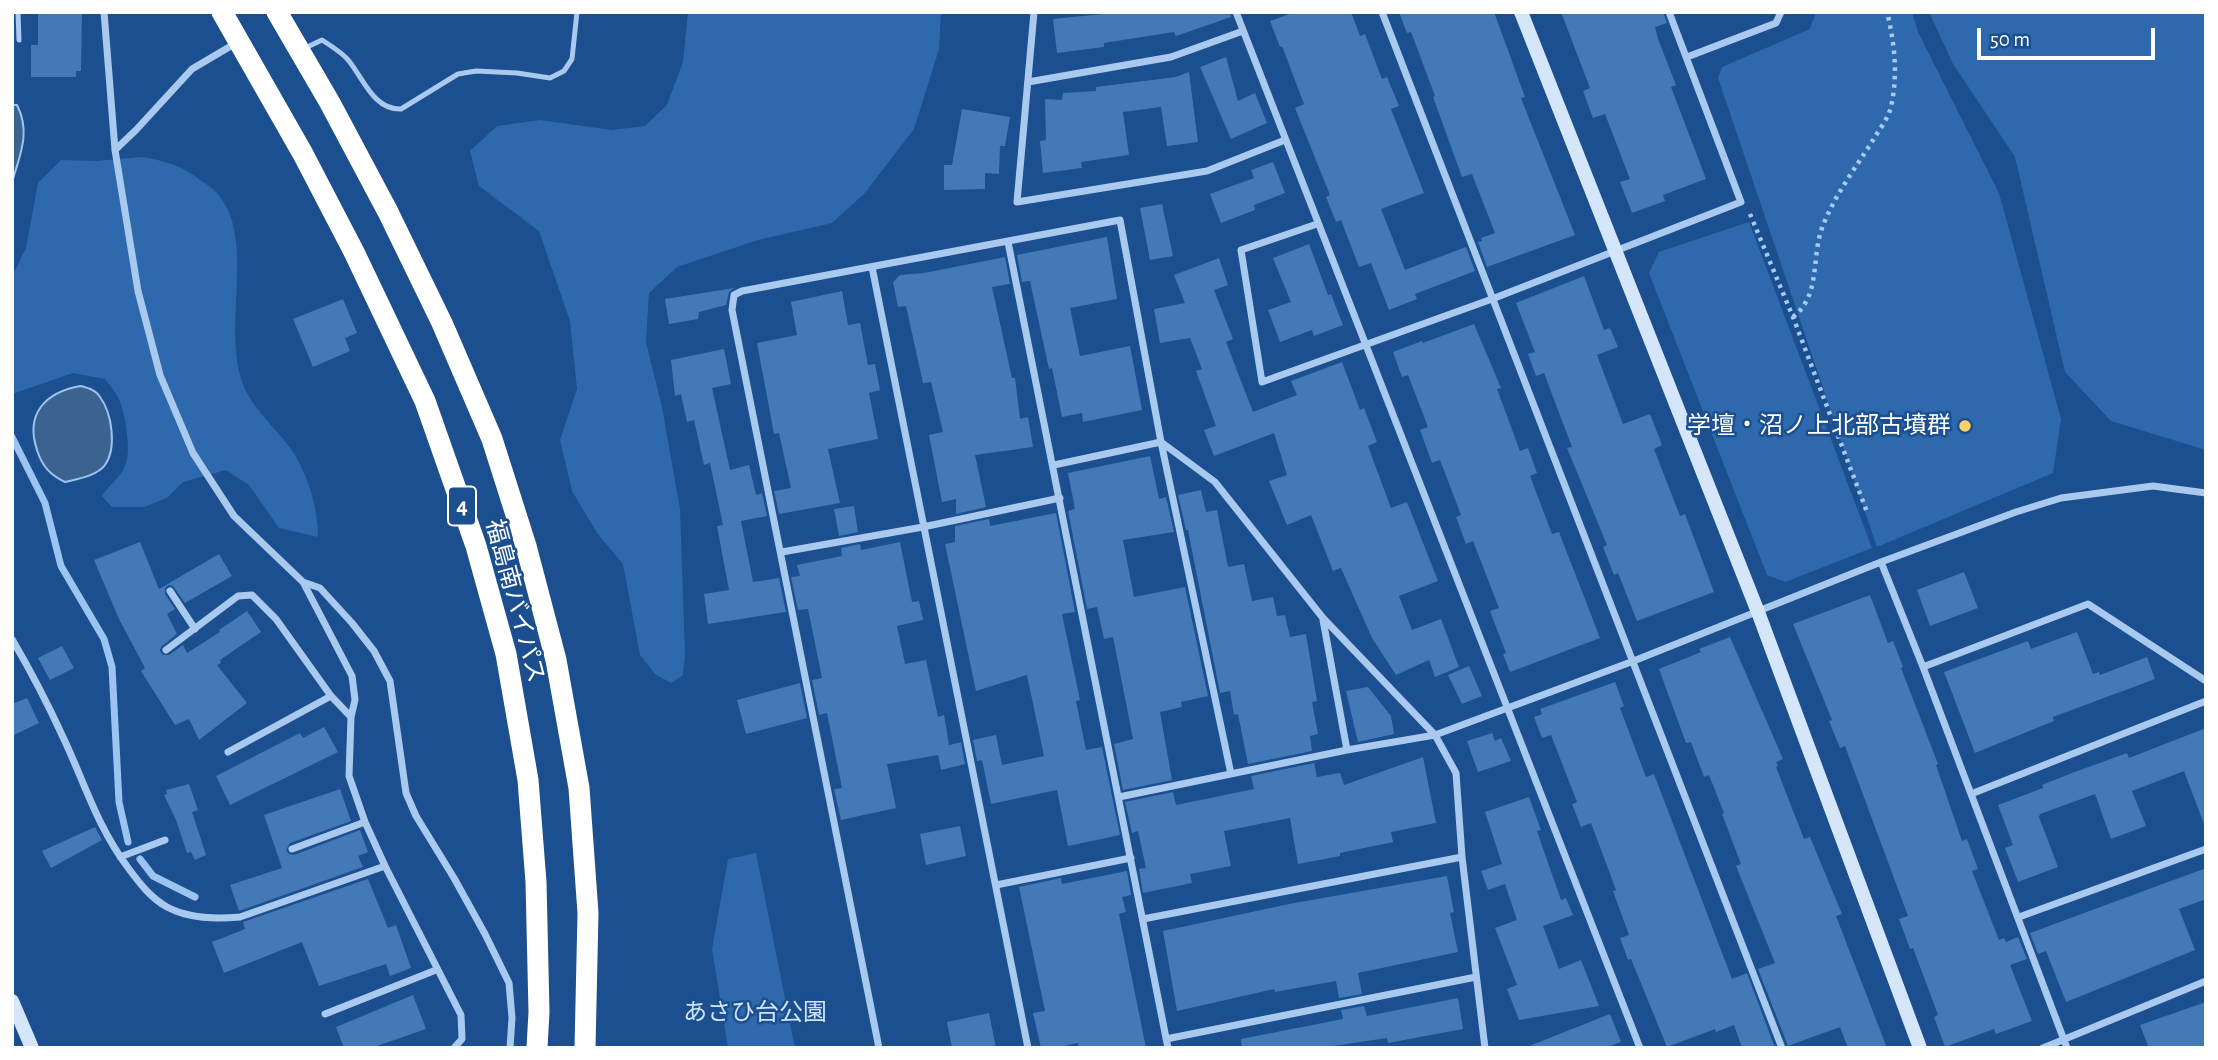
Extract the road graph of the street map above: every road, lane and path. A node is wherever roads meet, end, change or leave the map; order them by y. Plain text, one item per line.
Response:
1 (18, 12) edge
2 (104, 12) edge
3 (222, 12) edge
4 (577, 12) edge
5 (1034, 12) edge
6 (1236, 12) edge
7 (1382, 12) edge
8 (1521, 12) edge
9 (1669, 12) edge
10 (1781, 12) edge
11 (1887, 12) edge
12 (283, 14) edge
13 (1243, 31) junction
14 (19, 40) dead end
15 (238, 41) junction
16 (299, 51) junction
17 (1687, 57) junction
18 (1028, 82) junction
19 (1286, 140) junction
20 (115, 150) junction
21 (1741, 202) junction
22 (1317, 224) junction
23 (1008, 242) junction
24 (1614, 249) junction
25 (872, 267) junction
26 (1492, 299) junction
27 (1793, 317) junction
28 (1366, 344) junction
29 (1161, 442) junction
30 (1054, 465) junction
31 (2206, 493) edge
32 (1060, 498) junction
33 (1867, 512) dead end
34 (923, 527) junction
35 (782, 552) junction
36 (1881, 562) junction
37 (303, 582) junction
38 (170, 592) dead end
39 (1758, 612) junction
40 (1323, 618) junction
41 (195, 629) junction
42 (12, 639) edge
43 (166, 650) dead end
44 (1631, 662) junction
45 (1923, 667) junction
46 (2206, 681) edge
47 (331, 696) junction
48 (2206, 701) edge
49 (1507, 708) junction
50 (351, 717) junction
51 (1435, 735) junction
52 (1347, 750) junction
53 (228, 752) dead end
54 (1231, 774) junction
55 (1971, 794) junction
56 (1119, 797) junction
57 (365, 822) junction
58 (164, 839) dead end
59 (292, 849) dead end
60 (2206, 849) edge
61 (120, 857) junction
62 (1462, 857) junction
63 (1131, 858) junction
64 (385, 866) junction
65 (996, 885) junction
66 (2019, 917) junction
67 (1143, 919) junction
68 (436, 970) junction
69 (1476, 977) junction
70 (2206, 981) edge
71 (12, 1001) edge
72 (325, 1014) dead end
73 (1167, 1044) edge
74 (2066, 1044) edge
75 (32, 1048) edge
76 (454, 1048) edge
77 (510, 1048) edge
78 (537, 1048) edge
79 (585, 1048) edge
80 (879, 1048) edge
81 (1028, 1048) edge
82 (1485, 1048) edge
83 (1640, 1048) edge
84 (1782, 1048) edge
85 (1920, 1048) edge
86 (2043, 1048) edge

1 - 14 lane
2 - 20 street
3 - 15 highway, 福島南バイパス / 4
4 - 16 lane
5 - 18 street
6 - 13 street
7 - 26 street
8 - 24 street
9 - 17 street
10 - 17 street
11 - 27 path
12 - 16 highway, 福島南バイパス / 4
13 - 18 street
13 - 19 street
15 - 20 street
15 - 78 highway, 福島南バイパス / 4
16 - 79 highway, 福島南バイパス / 4
17 - 21 street
18 - 19 street
19 - 22 street
20 - 37 street
21 - 24 street
21 - 27 path
22 - 28 street
22 - 28 street
23 - 25 street
23 - 29 street
23 - 30 street
24 - 26 street
24 - 39 street
25 - 34 street
25 - 35 street
26 - 28 street
26 - 44 street
27 - 33 path
28 - 49 street
29 - 30 street
29 - 40 street
29 - 54 street
30 - 32 street
31 - 36 street
32 - 34 street
32 - 56 street
34 - 35 street
34 - 65 street
35 - 80 street
36 - 39 street
36 - 45 street
37 - 50 street
37 - 77 street
38 - 41 street
39 - 44 street
39 - 85 street
40 - 51 street
40 - 52 street
41 - 43 street
41 - 47 street
42 - 61 street
44 - 49 street
44 - 84 street
45 - 46 street
45 - 55 street
47 - 50 street
47 - 53 street
48 - 55 street
49 - 51 street
49 - 83 street
50 - 57 street
51 - 52 street
51 - 62 street
52 - 54 street
54 - 56 street
55 - 66 street
56 - 63 street
57 - 59 street
57 - 64 street
58 - 61 street
60 - 66 street
61 - 64 street
62 - 67 street
62 - 69 street
63 - 65 street
63 - 67 street
64 - 68 street
65 - 81 street
66 - 74 street
67 - 73 street
68 - 72 street
68 - 76 street
69 - 73 street
69 - 82 street
70 - 74 street
71 - 75 street
74 - 86 street

